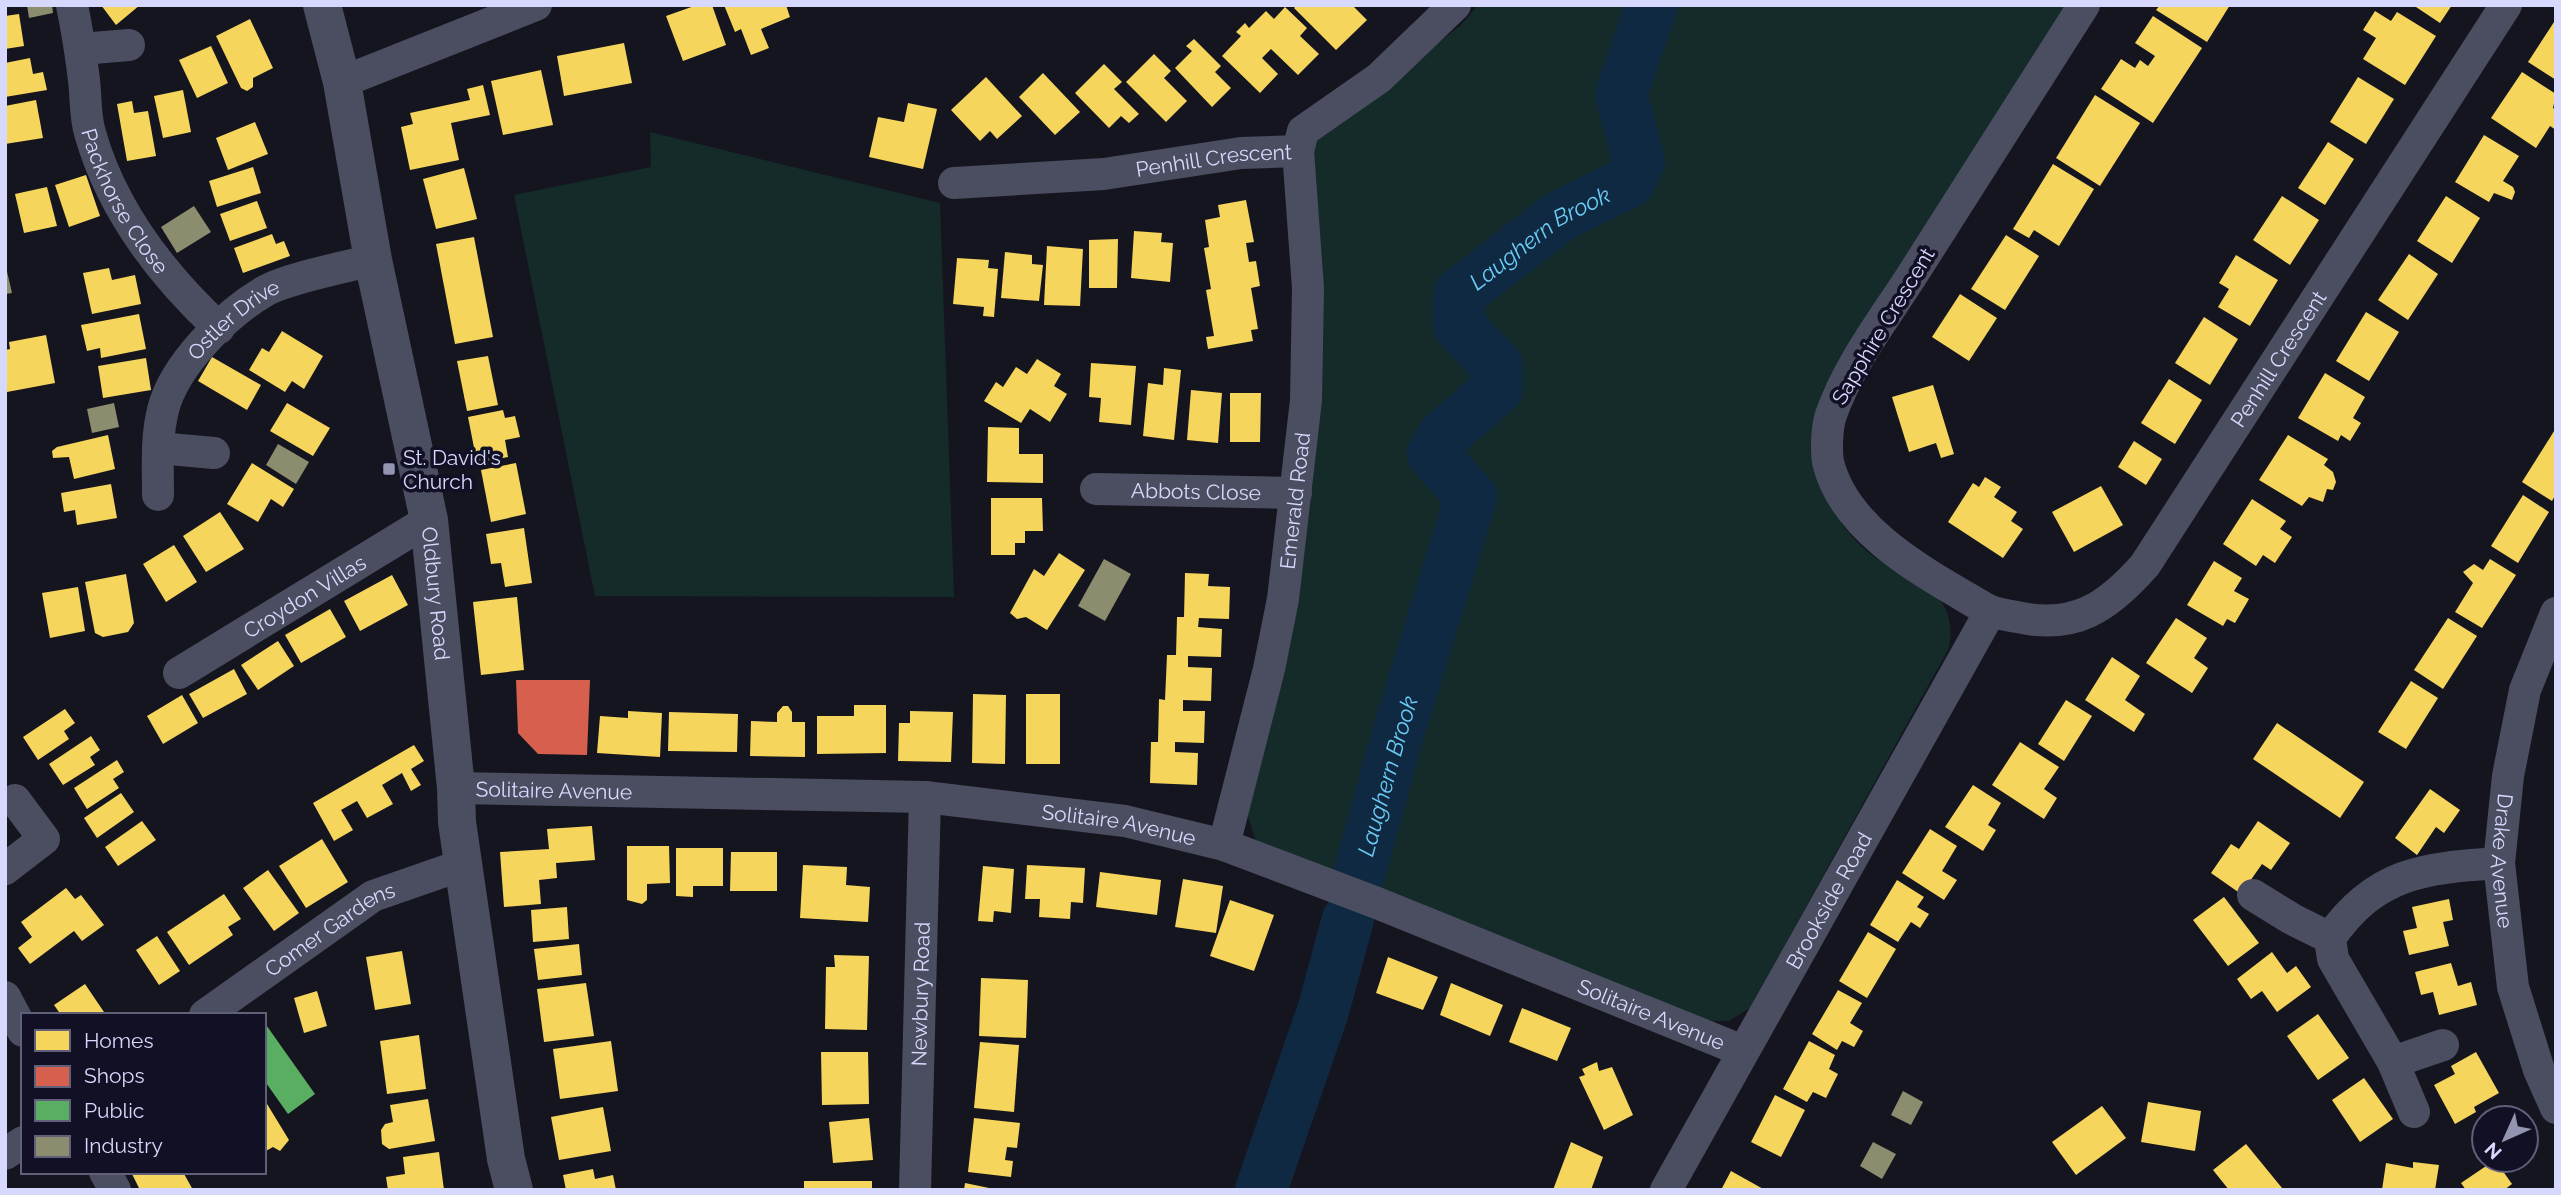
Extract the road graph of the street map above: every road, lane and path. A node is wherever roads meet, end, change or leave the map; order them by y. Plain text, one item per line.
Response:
1 (72, 5) edge
2 (322, 5) edge
3 (536, 5) edge
4 (1455, 5) edge
5 (2084, 5) edge
6 (2506, 5) edge
7 (129, 45) dead end
8 (81, 49) junction
9 (342, 82) junction
10 (1298, 151) junction
11 (958, 184) dead end
12 (373, 260) junction
13 (219, 328) junction
14 (158, 448) junction
15 (214, 453) dead end
16 (1096, 489) dead end
17 (1296, 493) junction
18 (158, 495) dead end
19 (429, 520) junction
20 (1990, 612) junction
21 (2556, 613) edge
22 (179, 673) dead end
23 (456, 788) junction
24 (925, 797) junction
25 (15, 800) dead end
26 (1224, 845) junction
27 (2499, 863) junction
28 (465, 864) junction
29 (5, 869) edge
30 (2253, 895) dead end
31 (2330, 938) junction
32 (5, 997) edge
33 (208, 1013) edge
34 (21, 1027) edge
35 (2443, 1045) dead end
36 (1743, 1051) junction
37 (2393, 1062) junction
38 (2547, 1068) edge
39 (2556, 1108) edge
40 (2414, 1112) dead end
41 (21, 1143) edge
42 (5, 1154) edge
43 (106, 1174) edge
44 (115, 1190) edge
45 (514, 1190) edge
46 (915, 1190) edge
47 (1666, 1190) edge

1 - 8 street, Packhorse Close
2 - 9 street, Oldbury Road
3 - 9 street
4 - 10 street, Penhill Crescent
5 - 20 street, Sapphire Crescent
6 - 20 street, Penhill Crescent
7 - 8 street
8 - 13 street, Packhorse Close
9 - 12 street, Oldbury Road
10 - 11 street, Penhill Crescent
10 - 17 street, Emerald Road
12 - 13 street, Ostler Drive
12 - 19 street, Oldbury Road
13 - 14 street, Ostler Drive
14 - 15 street
14 - 18 street, Ostler Drive
16 - 17 street, Abbots Close
17 - 26 street, Emerald Road
19 - 22 street, Croydon Villas
19 - 23 street, Oldbury Road
20 - 36 street, Brookside Road
21 - 27 street, Drake Avenue
23 - 24 street, Solitaire Avenue
23 - 28 street, Oldbury Road
24 - 26 street, Solitaire Avenue
24 - 46 street, Newbury Road
25 - 29 street
26 - 36 street, Solitaire Avenue
27 - 31 street
27 - 38 street, Drake Avenue
28 - 33 street, Comer Gardens
28 - 45 street, Oldbury Road
30 - 31 street
31 - 37 street
32 - 34 street
35 - 37 street
36 - 47 street, Brookside Road
37 - 40 street
38 - 39 street, Drake Avenue
41 - 42 street
43 - 44 street

